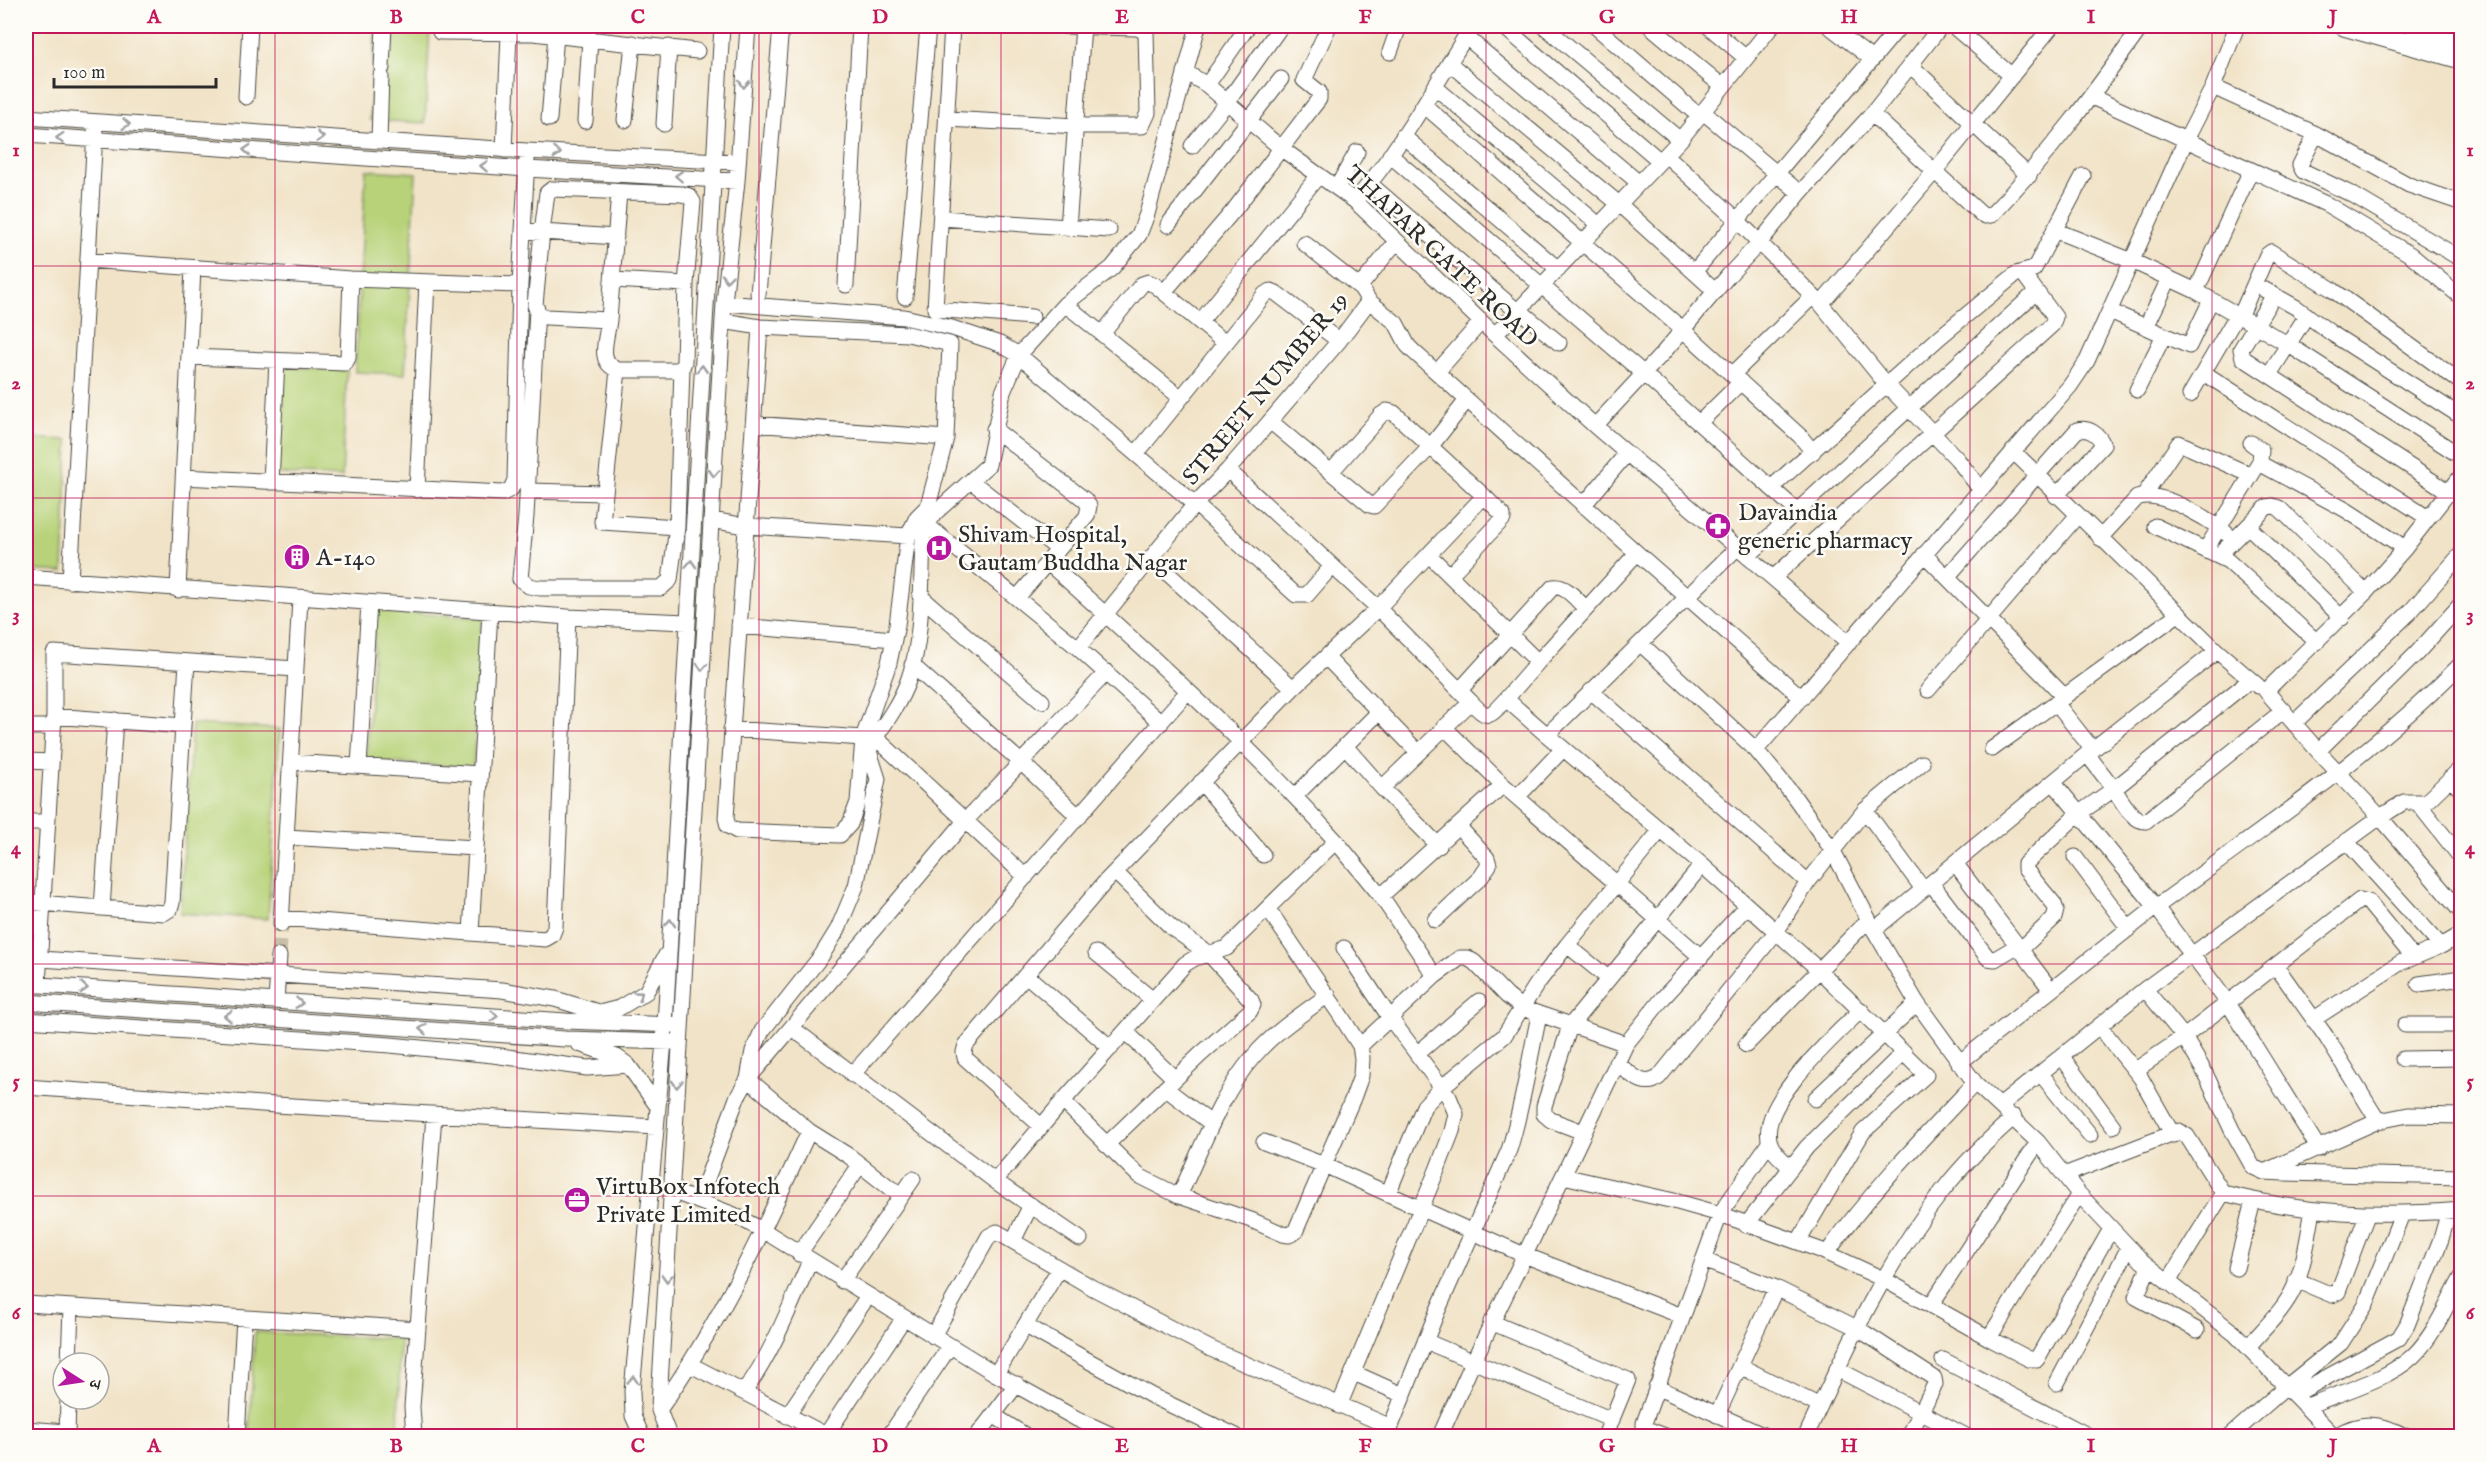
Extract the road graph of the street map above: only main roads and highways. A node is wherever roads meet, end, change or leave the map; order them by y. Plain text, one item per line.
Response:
1 (2345, 26) edge
2 (2414, 26) edge
3 (2462, 38) edge
4 (2462, 60) edge

1 - 4 main road
2 - 3 main road

